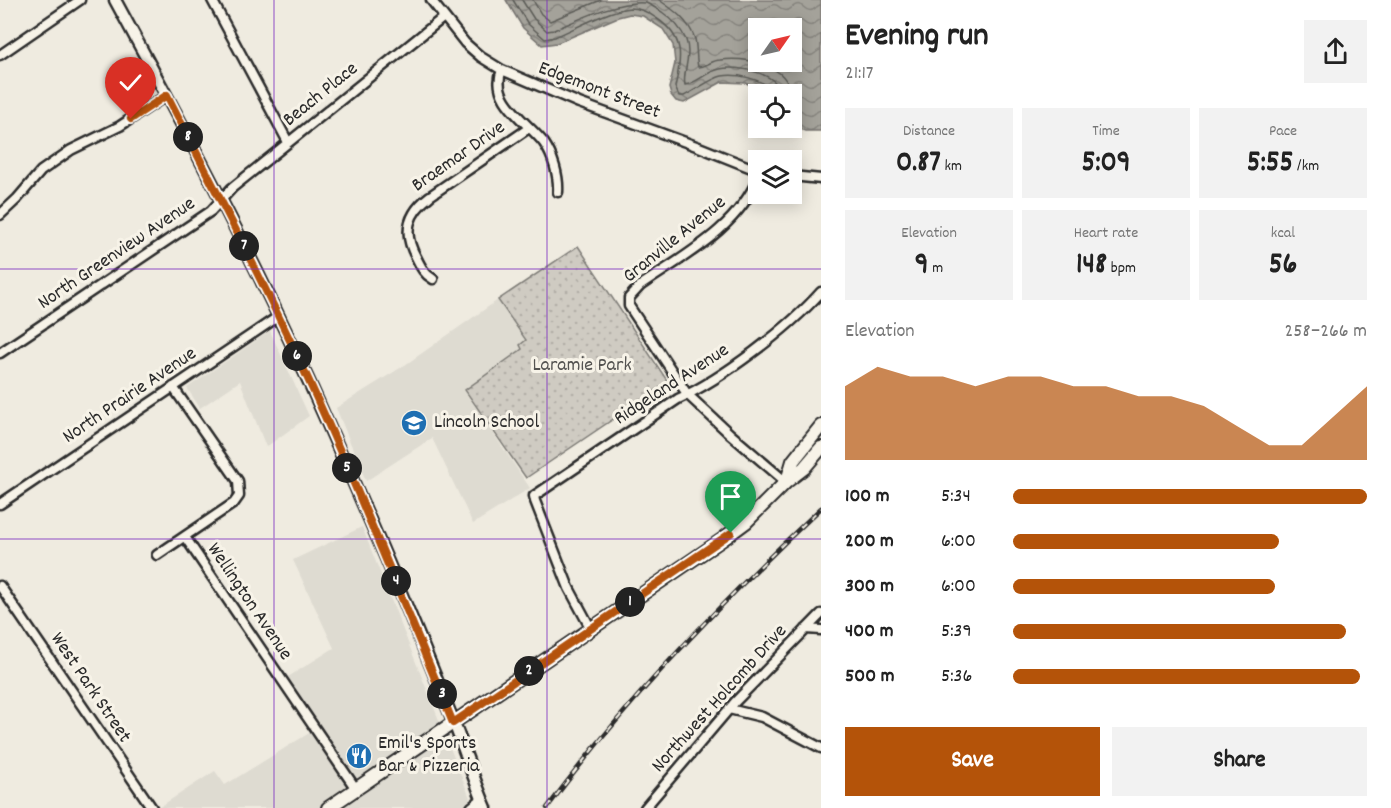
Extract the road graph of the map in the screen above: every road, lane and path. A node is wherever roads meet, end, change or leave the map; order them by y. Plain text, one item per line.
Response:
1 (80, 0) edge
2 (115, 0) edge
3 (212, 0) edge
4 (431, 0) edge
5 (444, 17) junction
6 (0, 55) edge
7 (502, 70) junction
8 (167, 95) junction
9 (529, 128) junction
10 (288, 142) junction
11 (748, 168) edge
12 (802, 177) edge
13 (821, 179) edge
14 (558, 192) dead end
15 (748, 199) edge
16 (221, 200) junction
17 (0, 215) edge
18 (434, 279) dead end
19 (821, 292) edge
20 (279, 316) junction
21 (0, 353) edge
22 (173, 387) junction
23 (687, 394) junction
24 (821, 426) edge
25 (821, 448) edge
26 (786, 482) junction
27 (0, 504) edge
28 (185, 537) junction
29 (157, 555) dead end
30 (0, 586) edge
31 (821, 614) edge
32 (591, 629) junction
33 (806, 629) junction
34 (821, 630) edge
35 (729, 709) junction
36 (453, 723) junction
37 (821, 748) edge
38 (356, 789) junction
39 (484, 804) edge
40 (152, 808) edge
41 (328, 808) edge
42 (472, 808) edge
43 (645, 808) edge

1 - 6 street
2 - 8 main road
3 - 10 street
4 - 5 street, Edgemont Street
5 - 7 street, Edgemont Street
5 - 10 street, Beach Place
7 - 9 street
7 - 11 street, Edgemont Street
8 - 16 main road
8 - 17 street
9 - 14 street
9 - 18 street, Braemar Drive
10 - 16 street, Beach Place
12 - 13 street
15 - 23 street, Granville Avenue
16 - 20 main road
16 - 21 street, North Greenview Avenue
19 - 23 street, Ridgeland Avenue
20 - 22 street, North Prairie Avenue
20 - 36 main road
22 - 27 street, North Prairie Avenue
22 - 28 street, Wellington Avenue
23 - 26 street
23 - 32 street, Ridgeland Avenue
24 - 26 main road
25 - 26 main road
26 - 32 main road
28 - 29 street
28 - 38 street, Wellington Avenue
30 - 40 street, West Park Street
31 - 33 street, Northwest Holcomb Drive
32 - 36 main road
33 - 34 street
33 - 35 street, Northwest Holcomb Drive
35 - 37 street
35 - 43 street, Northwest Holcomb Drive
36 - 38 main road
36 - 39 main road
38 - 41 main road
39 - 42 main road

